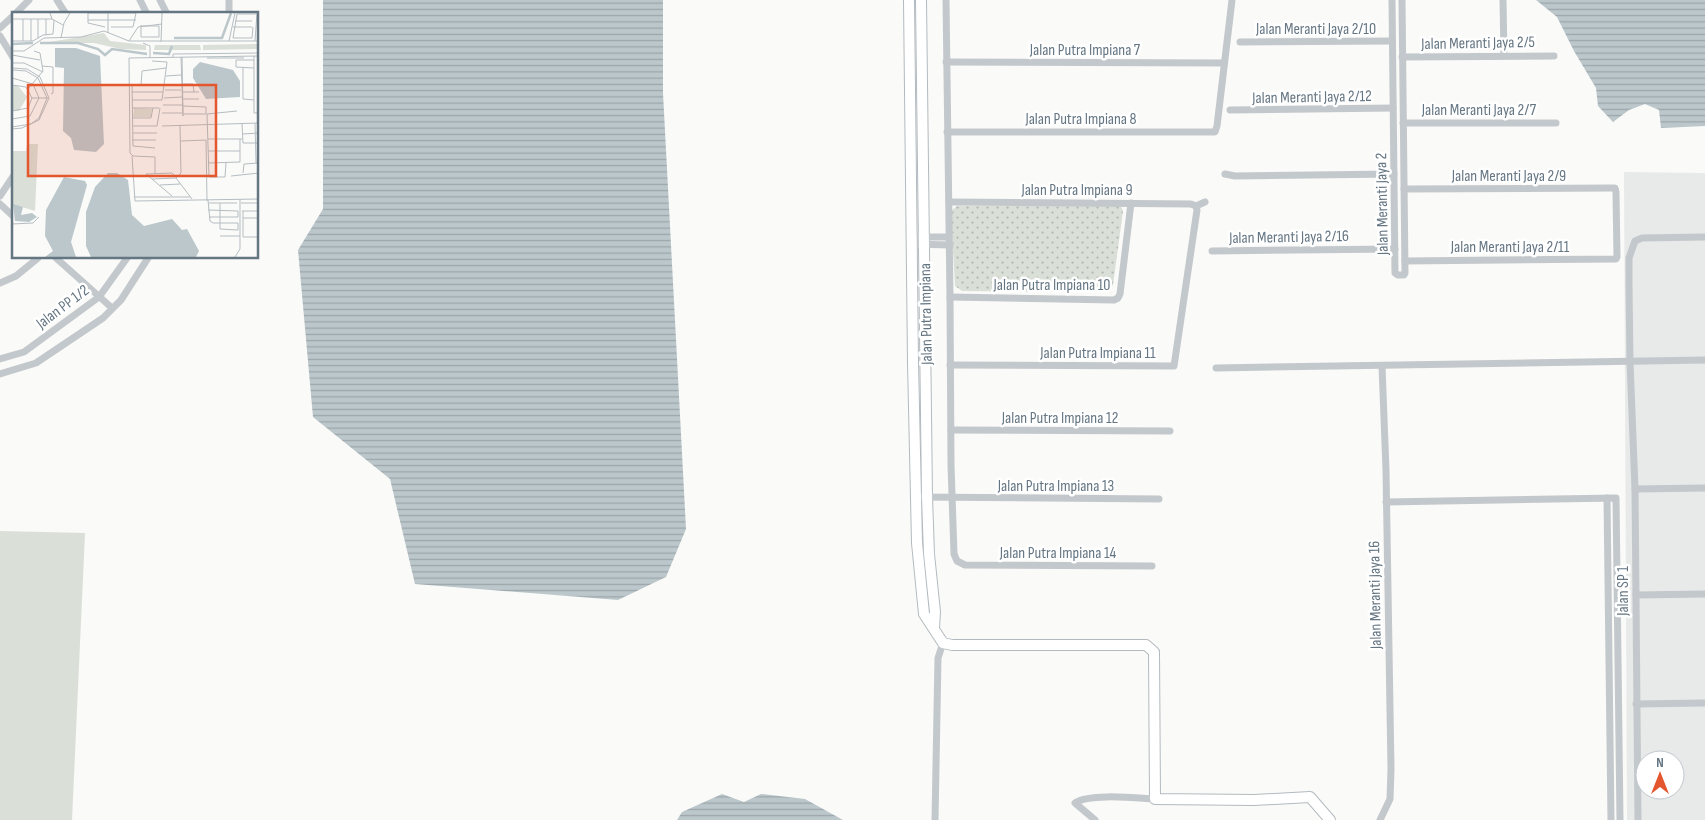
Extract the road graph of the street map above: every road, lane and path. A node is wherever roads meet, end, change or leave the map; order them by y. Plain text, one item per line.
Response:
1 (29, 0) edge
2 (57, 0) edge
3 (140, 0) edge
4 (160, 0) edge
5 (909, 0) edge
6 (921, 0) edge
7 (946, 0) edge
8 (1232, 0) edge
9 (1392, 0) edge
10 (1402, 0) edge
11 (1503, 0) edge
12 (16, 12) edge
13 (65, 12) edge
14 (146, 12) edge
15 (166, 12) edge
16 (12, 16) edge
17 (0, 28) edge
18 (0, 36) edge
19 (1392, 41) junction
20 (1240, 42) dead end
21 (12, 55) edge
22 (1504, 56) junction
23 (1554, 56) dead end
24 (1402, 57) junction
25 (946, 62) junction
26 (1224, 63) junction
27 (1403, 74) junction
28 (1393, 75) junction
29 (1394, 108) junction
30 (1230, 110) dead end
31 (1403, 123) junction
32 (1556, 123) dead end
33 (947, 132) junction
34 (1225, 174) dead end
35 (1394, 174) junction
36 (12, 178) edge
37 (1404, 189) junction
38 (0, 196) edge
39 (949, 202) junction
40 (1205, 202) dead end
41 (1131, 203) junction
42 (0, 204) edge
43 (1196, 206) junction
44 (12, 215) edge
45 (949, 237) junction
46 (1705, 237) edge
47 (912, 240) junction
48 (924, 241) junction
49 (950, 245) junction
50 (1395, 249) junction
51 (1212, 251) dead end
52 (37, 259) edge
53 (57, 259) edge
54 (126, 259) edge
55 (147, 259) edge
56 (1616, 259) joint
57 (1405, 261) junction
58 (0, 284) edge
59 (99, 297) junction
60 (950, 297) junction
61 (112, 308) junction
62 (0, 359) edge
63 (1705, 360) edge
64 (1630, 362) junction
65 (950, 365) junction
66 (1382, 366) junction
67 (1216, 368) dead end
68 (0, 374) edge
69 (951, 430) junction
70 (1170, 431) dead end
71 (1705, 488) edge
72 (1635, 489) junction
73 (922, 497) junction
74 (953, 498) junction
75 (1607, 498) junction
76 (1160, 499) dead end
77 (1386, 502) junction
78 (1152, 566) dead end
79 (1705, 594) edge
80 (1636, 595) junction
81 (934, 628) junction
82 (943, 643) junction
83 (1705, 703) edge
84 (1636, 704) junction
85 (1155, 799) junction
86 (935, 820) edge
87 (1095, 820) edge
88 (1330, 820) edge
89 (1380, 820) edge
90 (1611, 820) edge
91 (1620, 820) edge
92 (1638, 820) edge

1 - 12 street
2 - 13 street
3 - 14 street
4 - 15 street
5 - 47 street, Jalan Putra Impiana
6 - 48 street, Jalan Putra Impiana
7 - 25 street
8 - 26 street
9 - 19 street, Jalan Meranti Jaya 2
10 - 24 street, Jalan Meranti Jaya 2
11 - 22 street
16 - 17 street
18 - 21 street
19 - 20 street, Jalan Meranti Jaya 2/10
19 - 28 street, Jalan Meranti Jaya 2
22 - 23 street, Jalan Meranti Jaya 2/5
22 - 24 street, Jalan Meranti Jaya 2/5
24 - 27 street, Jalan Meranti Jaya 2
25 - 26 street, Jalan Putra Impiana 7
25 - 33 street
26 - 33 street, Jalan Putra Impiana 8
27 - 28 street
27 - 31 street, Jalan Meranti Jaya 2
28 - 29 street, Jalan Meranti Jaya 2
29 - 30 street, Jalan Meranti Jaya 2/12
29 - 35 street, Jalan Meranti Jaya 2
31 - 32 street, Jalan Meranti Jaya 2/7
31 - 37 street, Jalan Meranti Jaya 2
33 - 39 street
34 - 35 street
35 - 50 street, Jalan Meranti Jaya 2
36 - 38 street
37 - 56 street, Jalan Meranti Jaya 2/9
37 - 57 street, Jalan Meranti Jaya 2
39 - 41 street, Jalan Putra Impiana 9
39 - 45 street
40 - 43 street, Jalan Putra Impiana 9
41 - 43 street, Jalan Putra Impiana 9
41 - 60 street, Jalan Putra Impiana 10
42 - 44 street
43 - 65 street, Jalan Putra Impiana 11
45 - 48 street
45 - 49 street
46 - 64 street, Jalan SP 1
47 - 48 street
47 - 73 street, Jalan Putra Impiana
48 - 49 street
48 - 73 street, Jalan Putra Impiana
49 - 60 street
50 - 51 street, Jalan Meranti Jaya 2/16
50 - 57 street, Jalan Meranti Jaya 2
52 - 58 street
53 - 59 street
54 - 59 street, Jalan PP 1/2
55 - 61 street
56 - 57 street, Jalan Meranti Jaya 2/11
59 - 61 street
59 - 62 street, Jalan PP 1/2
60 - 65 street
61 - 68 street
63 - 64 street
64 - 66 street
64 - 72 street, Jalan SP 1
65 - 69 street
66 - 67 street
66 - 77 street, Jalan Meranti Jaya 16
69 - 70 street, Jalan Putra Impiana 12
69 - 74 street
71 - 72 street
72 - 80 street, Jalan SP 1
73 - 74 street, Jalan Putra Impiana 13
73 - 81 street, Jalan Putra Impiana
73 - 81 street, Jalan Putra Impiana
74 - 76 street, Jalan Putra Impiana 13
74 - 78 street, Jalan Putra Impiana 14
75 - 77 street
75 - 90 street
75 - 91 street
77 - 89 street, Jalan Meranti Jaya 16
79 - 80 street
80 - 84 street, Jalan SP 1
81 - 82 street
82 - 85 street
82 - 86 street
83 - 84 street
84 - 92 street, Jalan SP 1
85 - 87 street
85 - 88 street

